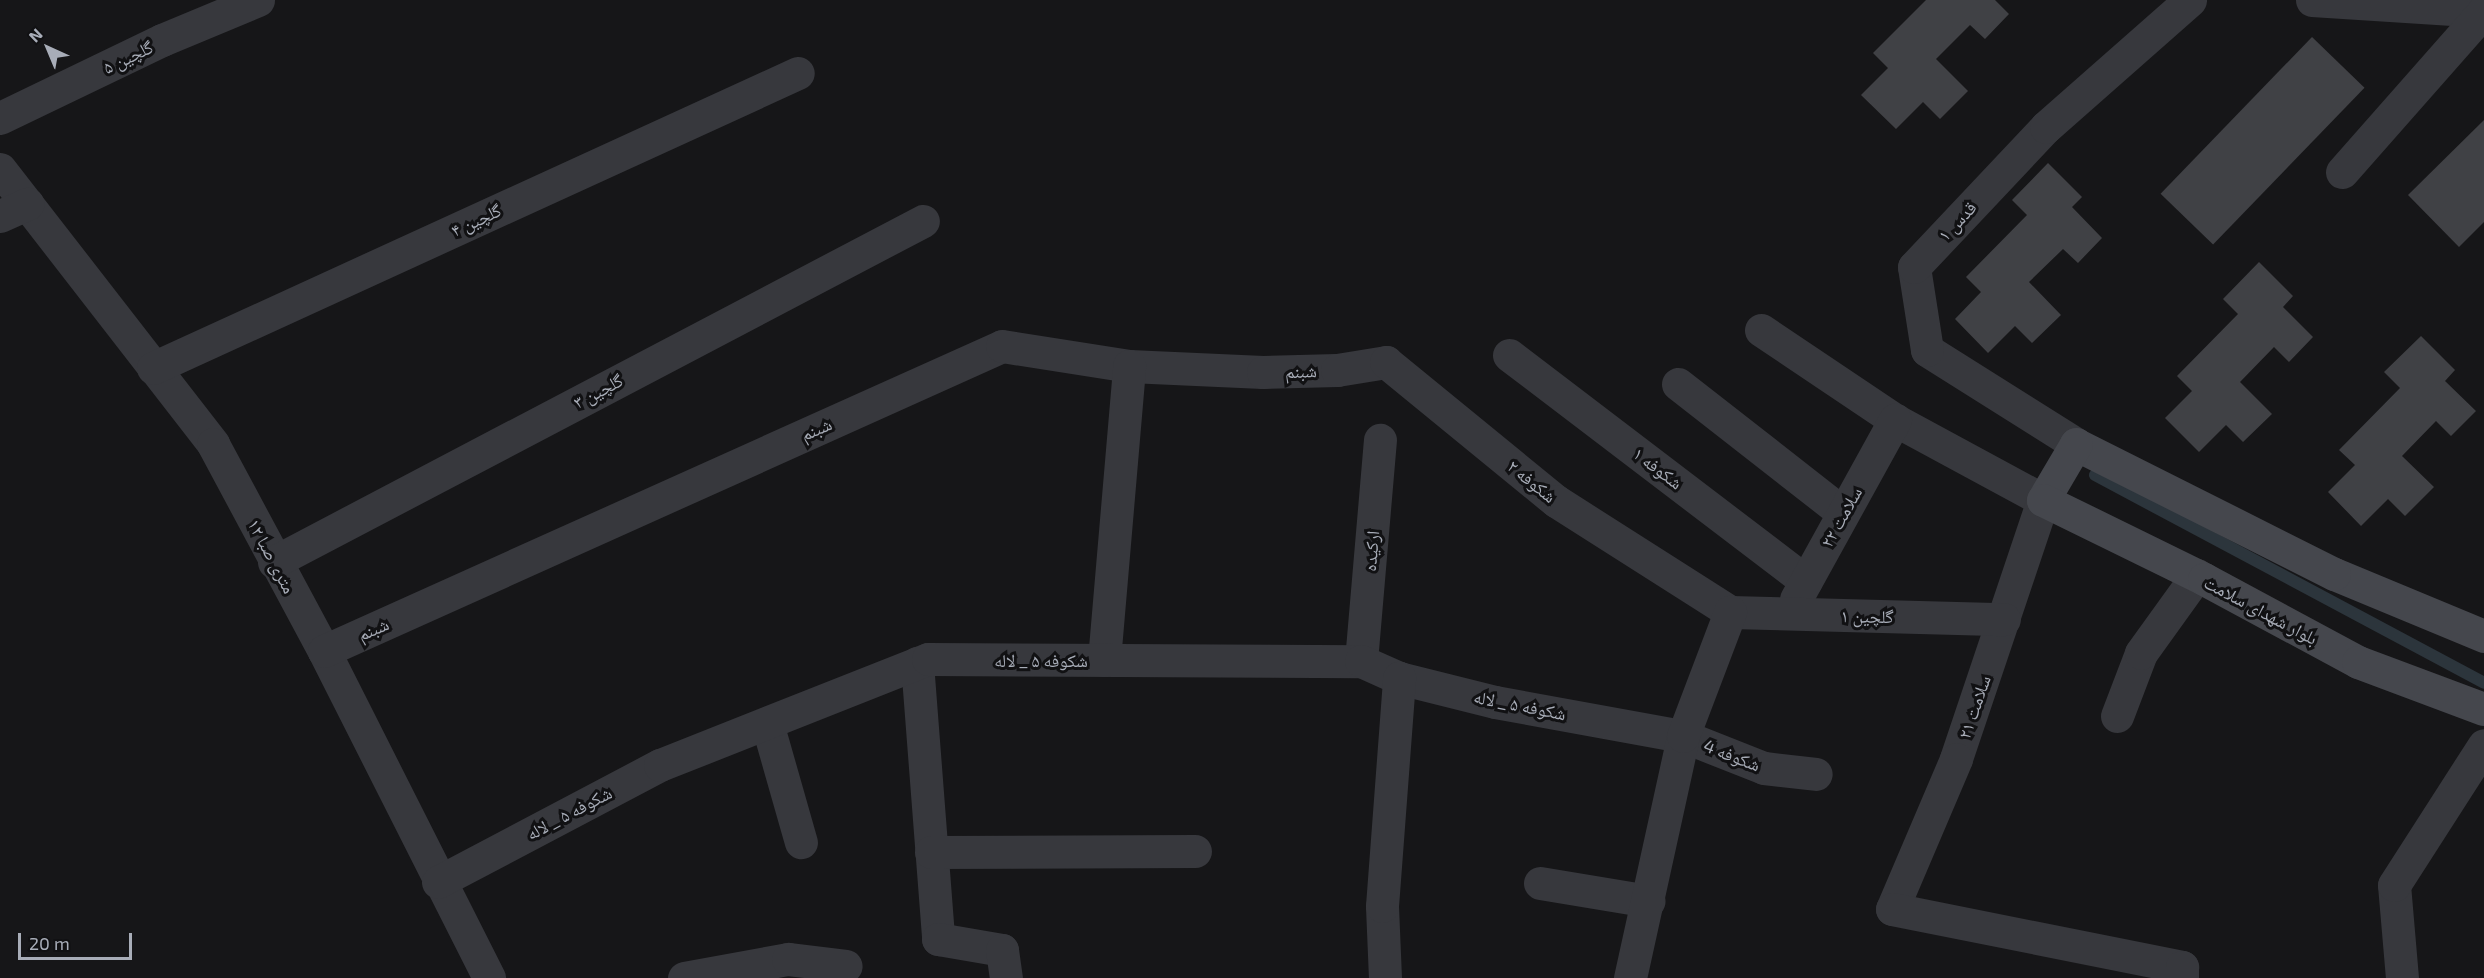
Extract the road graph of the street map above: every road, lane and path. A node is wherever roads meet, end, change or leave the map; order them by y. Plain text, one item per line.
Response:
1 (258, 0) edge
2 (2190, 0) edge
3 (2312, 0) edge
4 (2484, 10) edge
5 (798, 73) dead end
6 (0, 118) edge
7 (0, 169) edge
8 (2342, 172) dead end
9 (13, 210) edge
10 (923, 221) dead end
11 (1761, 330) dead end
12 (1509, 355) dead end
13 (1129, 366) junction
14 (153, 368) junction
15 (1337, 370) joint
16 (1678, 384) dead end
17 (1895, 420) junction
18 (1380, 440) dead end
19 (2068, 455) junction
20 (2043, 500) junction
21 (1843, 513) junction
22 (274, 562) junction
23 (2197, 575) junction
24 (1806, 581) junction
25 (1730, 612) junction
26 (1788, 614) junction
27 (2004, 619) junction
28 (2484, 636) edge
29 (324, 651) junction
30 (1104, 660) junction
31 (1361, 661) junction
32 (917, 663) junction
33 (1399, 678) junction
34 (2484, 709) edge
35 (2117, 716) dead end
36 (767, 723) junction
37 (1683, 736) junction
38 (2484, 745) edge
39 (1816, 774) dead end
40 (801, 842) dead end
41 (1195, 851) dead end
42 (931, 852) junction
43 (438, 882) junction
44 (1540, 883) dead end
45 (1648, 901) junction
46 (846, 966) dead end
47 (489, 978) edge
48 (684, 978) edge
49 (1006, 978) edge
50 (1385, 978) edge
51 (1630, 978) edge
52 (2182, 978) edge
53 (2402, 978) edge

1 - 6 street, گلچین ۵
2 - 19 street, قدس ۱
3 - 4 street
4 - 8 street
5 - 14 street, گلچین ۴
7 - 9 street, ۱۲ متری صبا
9 - 14 street, ۱۲ متری صبا
10 - 22 street, گلچین ۳
11 - 17 street
12 - 24 street, شکوفه ۱
13 - 15 street, شبنم
13 - 29 street, شبنم
13 - 30 street
14 - 22 street, ۱۲ متری صبا
15 - 25 street, شکوفه ۲
16 - 21 street
17 - 20 street
17 - 21 street, سلامت ۲۲
18 - 31 street, ارکیده
19 - 20 street
19 - 28 street
20 - 23 street, بلوار شهدای سلامت
20 - 27 street, سلامت ۲۱
21 - 24 street, سلامت ۲۲
22 - 29 street, ۱۲ متری صبا
23 - 34 street, بلوار شهدای سلامت
23 - 35 street
24 - 26 street, سلامت ۲۲
25 - 26 street, گلچین ۱
25 - 37 street
26 - 27 street, گلچین ۱
27 - 52 street, سلامت ۲۱
29 - 43 street, ۱۲ متری صبا
30 - 31 street, شکوفه ۵ _ لاله
30 - 32 street, شکوفه ۵ _ لاله
31 - 33 street, شکوفه ۵ _ لاله
32 - 36 street, شکوفه ۵ _ لاله
32 - 42 street
33 - 37 street, شکوفه ۵ _ لاله
33 - 50 street
36 - 40 street
36 - 43 street, شکوفه ۵ _ لاله
37 - 39 street, شکوفه 4
37 - 45 street
38 - 53 street
41 - 42 street
42 - 49 street
43 - 47 street, ۱۲ متری صبا
44 - 45 street
45 - 51 street
46 - 48 street

